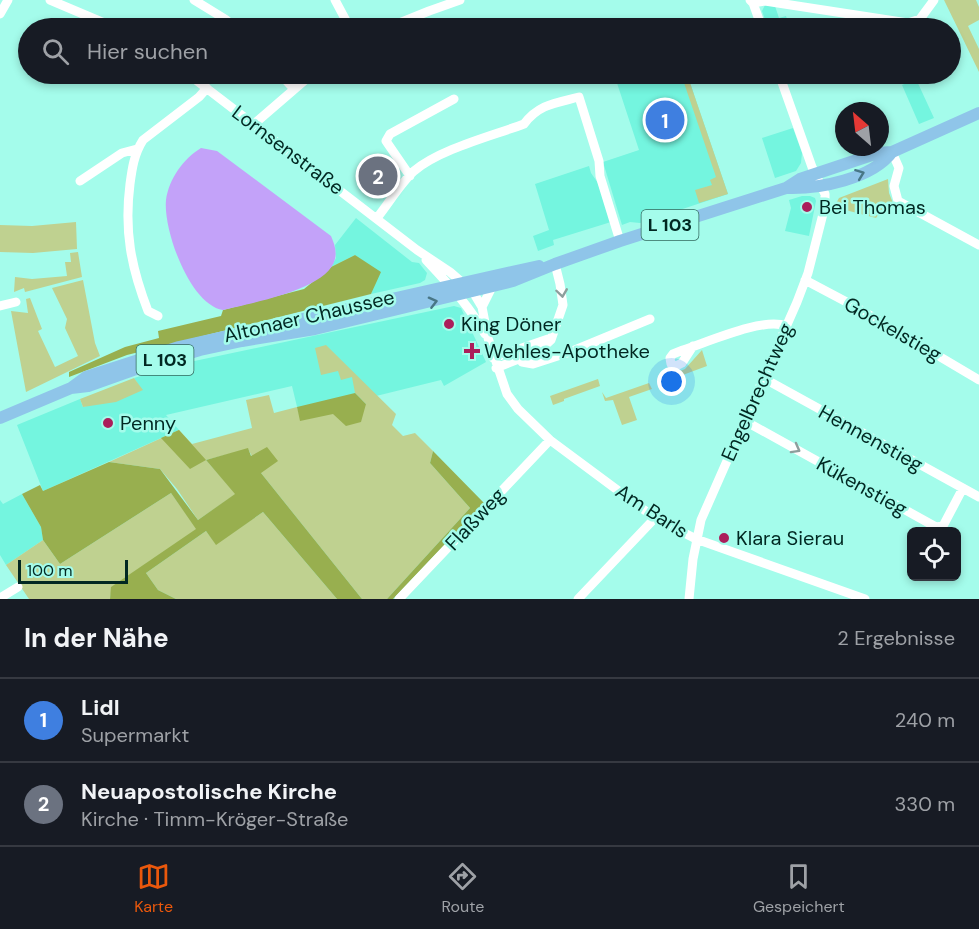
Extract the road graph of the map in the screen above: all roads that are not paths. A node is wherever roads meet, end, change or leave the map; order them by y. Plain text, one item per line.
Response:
1 (8, 0) edge
2 (50, 0) edge
3 (194, 0) edge
4 (335, 0) edge
5 (460, 0) edge
6 (934, 0) edge
7 (751, 1) edge
8 (0, 15) edge
9 (92, 18) edge
10 (221, 18) edge
11 (345, 18) edge
12 (410, 18) edge
13 (758, 18) edge
14 (876, 18) edge
15 (921, 18) edge
16 (202, 84) edge
17 (289, 84) edge
18 (298, 84) edge
19 (783, 84) edge
20 (207, 88) junction
21 (293, 88) junction
22 (454, 99) dead end
23 (979, 113) edge
24 (254, 124) junction
25 (137, 149) junction
26 (892, 152) junction
27 (410, 176) junction
28 (819, 179) junction
29 (80, 181) dead end
30 (377, 218) junction
31 (620, 241) junction
32 (979, 245) edge
33 (417, 250) junction
34 (555, 264) junction
35 (805, 280) junction
36 (463, 282) junction
37 (450, 285) junction
38 (492, 287) junction
39 (472, 292) junction
40 (460, 295) junction
41 (16, 302) dead end
42 (0, 306) edge
43 (482, 307) junction
44 (158, 316) dead end
45 (650, 319) dead end
46 (786, 326) junction
47 (488, 338) junction
48 (693, 346) dead end
49 (518, 355) junction
50 (495, 363) junction
51 (763, 378) junction
52 (979, 380) edge
53 (70, 388) junction
54 (0, 418) edge
55 (745, 420) junction
56 (550, 440) junction
57 (963, 488) junction
58 (979, 497) edge
59 (655, 518) junction
60 (696, 539) junction
61 (18, 587) dead end
62 (2, 594) edge
63 (399, 599) edge
64 (578, 599) edge
65 (689, 599) edge
66 (865, 599) edge

1 - 8 street
2 - 9 street
3 - 10 street
4 - 11 street
5 - 12 street
6 - 15 street
7 - 13 street
7 - 14 street
16 - 20 street, Lornsenstraße
17 - 21 street
18 - 21 street
19 - 28 street
20 - 24 street, Lornsenstraße
20 - 25 street
21 - 24 street
22 - 27 street
23 - 26 main road, Altonaer Chaussee
24 - 30 street, Lornsenstraße
25 - 29 street
25 - 44 street
26 - 28 main road, Altonaer Chaussee
26 - 32 street
27 - 30 street
27 - 31 street
28 - 31 main road, Altonaer Chaussee / L 103
28 - 35 street, Engelbrechtweg
30 - 33 street, Lornsenstraße
31 - 34 main road, Altonaer Chaussee / L 103
33 - 36 street, Lornsenstraße
33 - 37 street, Lornsenstraße
34 - 36 main road, Altonaer Chaussee / L 103
34 - 38 main road, Altonaer Chaussee / L 103
34 -> 49 street
35 - 46 street, Engelbrechtweg
35 - 52 street, Gockelstieg
36 - 37 main road, Altonaer Chaussee / L 103
36 - 39 street, Lornsenstraße
36 - 40 street
37 - 40 street, Lornsenstraße
37 - 53 main road, Altonaer Chaussee / L 103
38 - 39 main road, Altonaer Chaussee / L 103
38 - 43 street
39 - 40 main road, Altonaer Chaussee / L 103
39 - 43 street, Lornsenstraße
40 - 47 street, Lornsenstraße
53 -> 40 main road, Altonaer Chaussee / L 103
41 - 42 street
43 - 47 street
45 - 49 street
46 - 48 street
46 - 51 street, Engelbrechtweg
47 - 50 street, Am Barls
49 - 50 street
50 - 56 street, Am Barls
51 - 55 street, Engelbrechtweg
51 - 57 street, Hennenstieg
53 - 54 main road, Altonaer Chaussee / L 103
55 -> 57 street, Kükenstieg
55 - 60 street, Engelbrechtweg
56 - 59 street, Am Barls
56 - 63 street, Flaßweg
57 - 58 street, Hennenstieg
59 - 60 street, Am Barls
59 - 64 street
60 - 65 street, Engelbrechtweg
60 - 66 street, Am Barls
61 - 62 street

